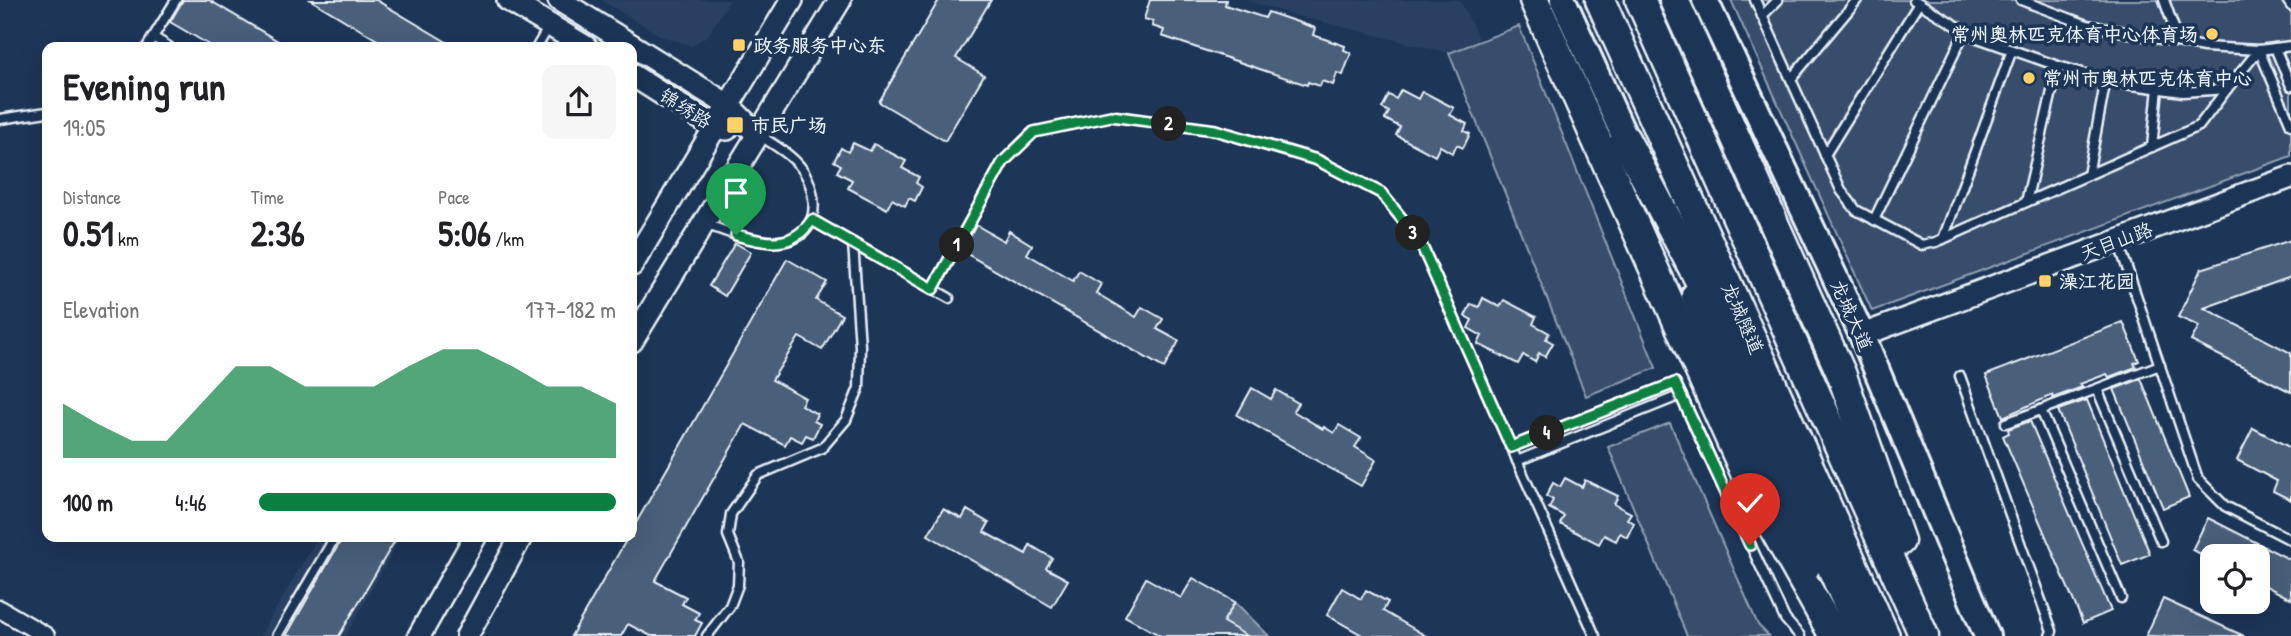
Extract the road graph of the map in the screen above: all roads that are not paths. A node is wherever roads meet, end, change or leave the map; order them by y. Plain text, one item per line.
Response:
1 (176, 0) edge
2 (508, 0) edge
3 (559, 0) edge
4 (792, 0) edge
5 (840, 0) edge
6 (1534, 0) edge
7 (1563, 0) edge
8 (1601, 0) edge
9 (1640, 0) edge
10 (1674, 0) edge
11 (1705, 0) edge
12 (1755, 0) edge
13 (1778, 0) edge
14 (1857, 0) edge
15 (2021, 0) edge
16 (2164, 0) edge
17 (2287, 0) edge
18 (1916, 1) edge
19 (2291, 6) edge
20 (1762, 16) junction
21 (550, 25) junction
22 (1965, 31) junction
23 (153, 37) junction
24 (150, 42) edge
25 (161, 42) edge
26 (540, 42) edge
27 (578, 42) edge
28 (627, 42) edge
29 (2179, 42) junction
30 (2291, 46) edge
31 (637, 48) edge
32 (2275, 48) junction
33 (2012, 50) junction
34 (2259, 50) junction
35 (2058, 66) junction
36 (637, 78) edge
37 (1791, 79) junction
38 (2106, 79) junction
39 (2291, 86) edge
40 (2158, 88) junction
41 (2227, 89) junction
42 (728, 105) junction
43 (42, 113) edge
44 (0, 120) edge
45 (2291, 125) edge
46 (715, 127) junction
47 (757, 133) junction
48 (1625, 139) junction
49 (2152, 147) junction
50 (1825, 155) junction
51 (2088, 175) junction
52 (2291, 177) edge
53 (2026, 202) junction
54 (1874, 219) junction
55 (812, 220) junction
56 (705, 224) junction
57 (1943, 239) junction
58 (2118, 241) junction
59 (853, 243) junction
60 (637, 257) edge
61 (933, 289) junction
62 (949, 298) dead end
63 (637, 333) edge
64 (1862, 335) junction
65 (2160, 365) junction
66 (1960, 376) dead end
67 (2097, 389) junction
68 (1681, 395) junction
69 (2041, 410) junction
70 (2006, 424) dead end
71 (1511, 447) junction
72 (1517, 461) junction
73 (2291, 540) edge
74 (2161, 541) dead end
75 (332, 542) edge
76 (472, 542) edge
77 (518, 542) edge
78 (2121, 598) dead end
79 (0, 609) edge
80 (46, 636) edge
81 (277, 636) edge
82 (419, 636) edge
83 (467, 636) edge
84 (707, 636) edge
85 (1595, 636) edge
86 (1800, 636) edge
87 (1835, 636) edge
88 (1862, 636) edge
89 (1885, 636) edge
90 (1924, 636) edge
91 (1934, 636) edge
92 (1987, 636) edge
93 (2050, 636) edge

1 - 23 lane
2 - 21 main road
3 - 28 main road, 锦绣路
4 - 42 main road
5 - 47 main road
6 - 87 highway
7 - 48 main road
8 - 89 highway, 龙城隧道
9 - 90 highway, 龙城隧道
10 - 91 highway
11 - 64 main road, 龙城大道
12 - 20 lane
13 - 20 lane
14 - 37 lane
15 - 29 lane
16 - 29 lane
17 - 19 lane
18 - 22 lane
18 - 50 lane
20 - 37 lane
21 - 26 lane
21 - 27 main road
22 - 33 lane
22 - 54 lane
23 - 24 lane
23 - 25 lane
29 - 34 lane
30 - 32 lane
31 - 42 main road, 锦绣路
32 - 34 lane
32 - 39 lane
33 - 35 lane
33 - 57 lane
34 - 41 lane
34 - 45 lane
35 - 38 lane
35 - 53 lane
36 - 46 main road, 锦绣路
37 - 50 lane
38 - 40 lane
38 - 51 lane
40 - 41 lane
40 - 49 lane
41 - 49 lane
42 - 46 main road
42 - 47 main road, 锦绣路
43 - 44 lane
46 - 47 main road, 锦绣路
46 - 60 main road
47 - 55 lane
47 - 56 main road
48 - 87 main road
48 - 88 highway
49 - 51 lane
50 - 54 lane
51 - 53 lane
52 - 58 main road, 天目山路
53 - 57 lane
54 - 57 lane
55 - 56 lane
55 - 59 lane
56 - 63 main road
58 - 64 main road, 天目山路
58 - 65 lane
59 - 61 lane
59 - 84 lane
61 - 62 lane
61 - 71 lane
64 - 92 main road, 龙城大道
65 - 67 lane
65 - 73 lane
66 - 93 lane
67 - 69 lane
67 - 74 lane
68 - 71 lane
68 - 72 lane
68 - 86 lane
69 - 70 lane
69 - 78 lane
71 - 72 lane
72 - 85 lane
75 - 81 lane
76 - 82 main road
77 - 83 main road
79 - 80 street

